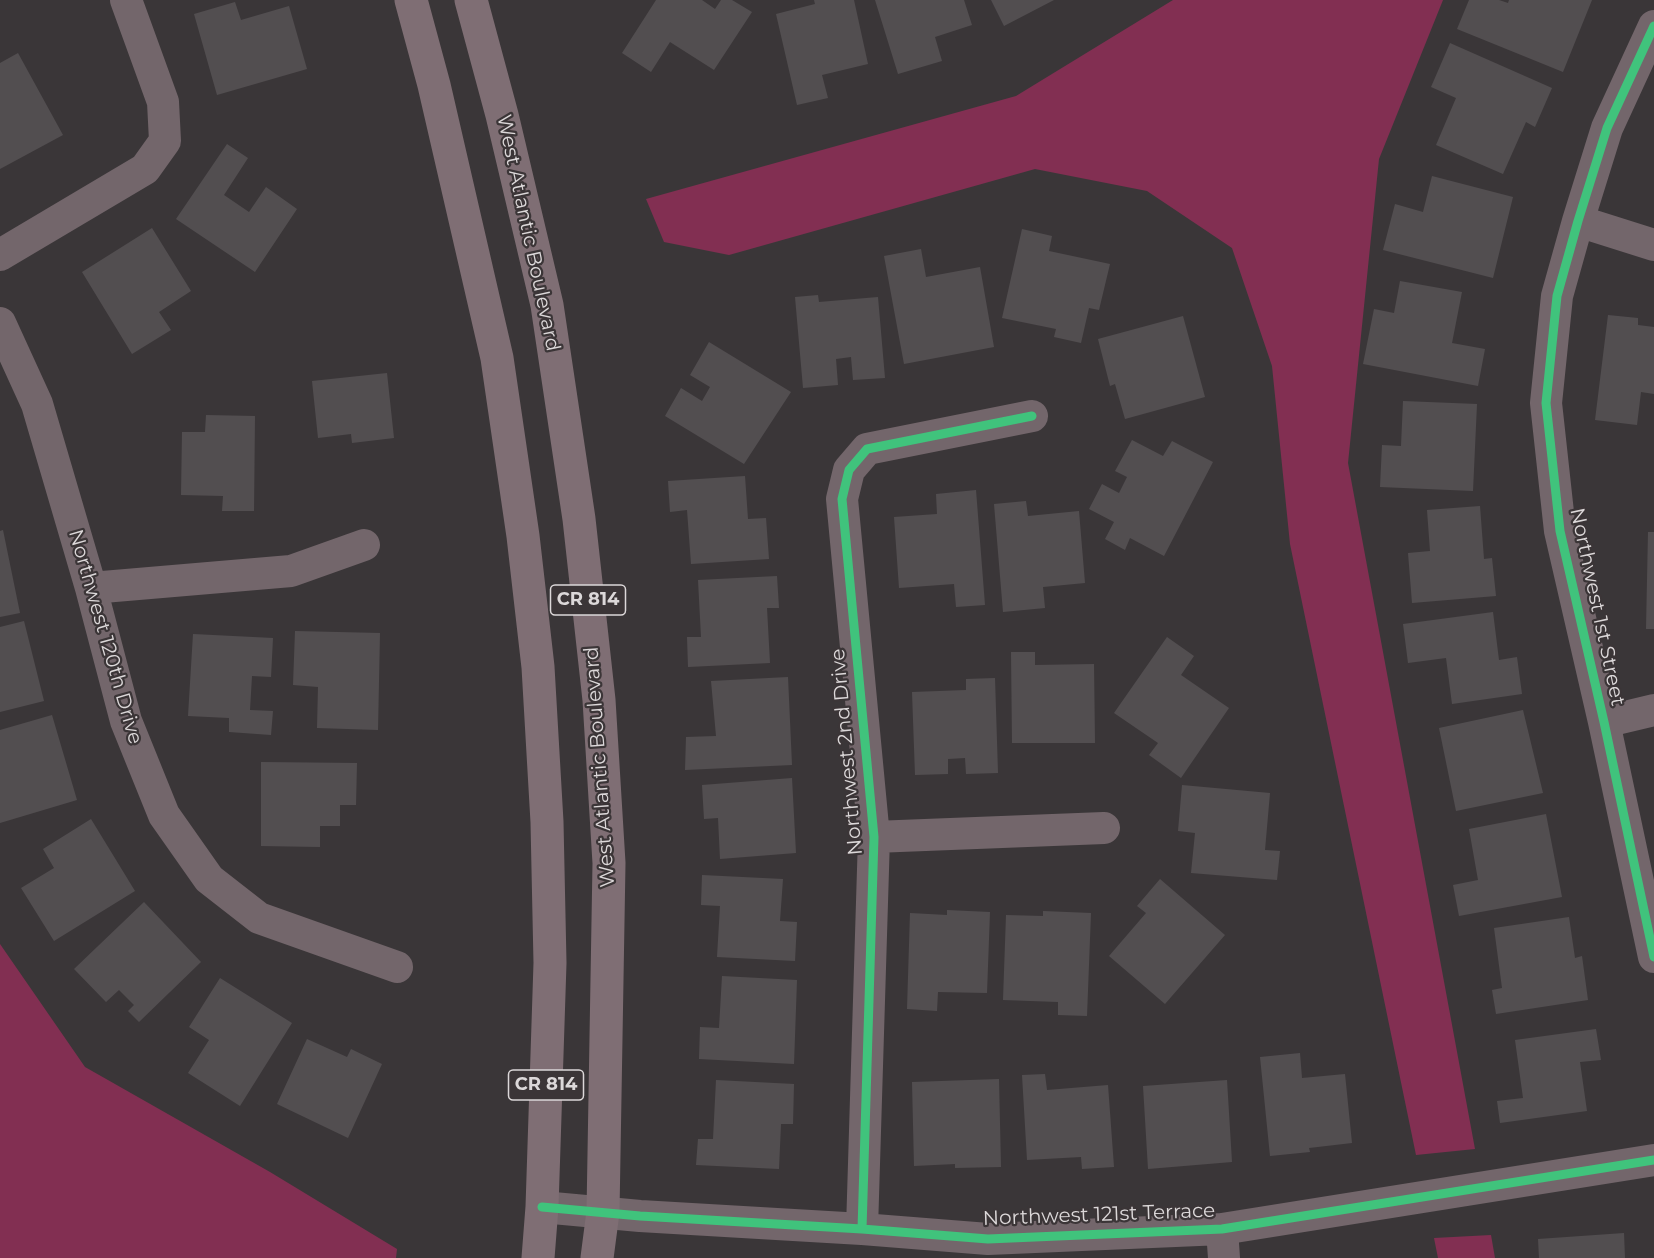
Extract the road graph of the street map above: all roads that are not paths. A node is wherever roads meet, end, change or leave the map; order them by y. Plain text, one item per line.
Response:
1 (126, 0) edge
2 (411, 0) edge
3 (471, 0) edge
4 (1654, 26) edge
5 (1578, 221) junction
6 (1654, 245) edge
7 (0, 255) edge
8 (0, 324) edge
9 (1032, 416) dead end
10 (364, 545) dead end
11 (91, 588) junction
12 (1654, 710) edge
13 (1604, 722) junction
14 (1104, 828) dead end
15 (874, 837) junction
16 (1654, 957) edge
17 (397, 967) dead end
18 (1654, 1160) edge
19 (542, 1207) junction
20 (603, 1212) junction
21 (862, 1229) junction
22 (1223, 1244) edge
23 (538, 1258) edge
24 (597, 1258) edge

1 - 7 street
2 - 19 main road, CR 814
3 - 20 main road, West Atlantic Boulevard / CR 814
4 - 5 street, Northwest 1st Street
5 - 6 street
5 - 13 street, Northwest 1st Street
8 - 11 street, Northwest 120th Drive
9 - 15 street, Northwest 2nd Drive
10 - 11 street
11 - 17 street, Northwest 120th Drive
12 - 13 street
13 - 16 street, Northwest 1st Street
14 - 15 street
15 - 21 street, Northwest 2nd Drive
18 - 22 street, Northwest 121st Terrace
19 - 20 street, Northwest 121st Terrace
19 - 23 main road, CR 814
20 - 21 street, Northwest 121st Terrace
20 - 24 main road, West Atlantic Boulevard / CR 814
21 - 22 street, Northwest 121st Terrace

